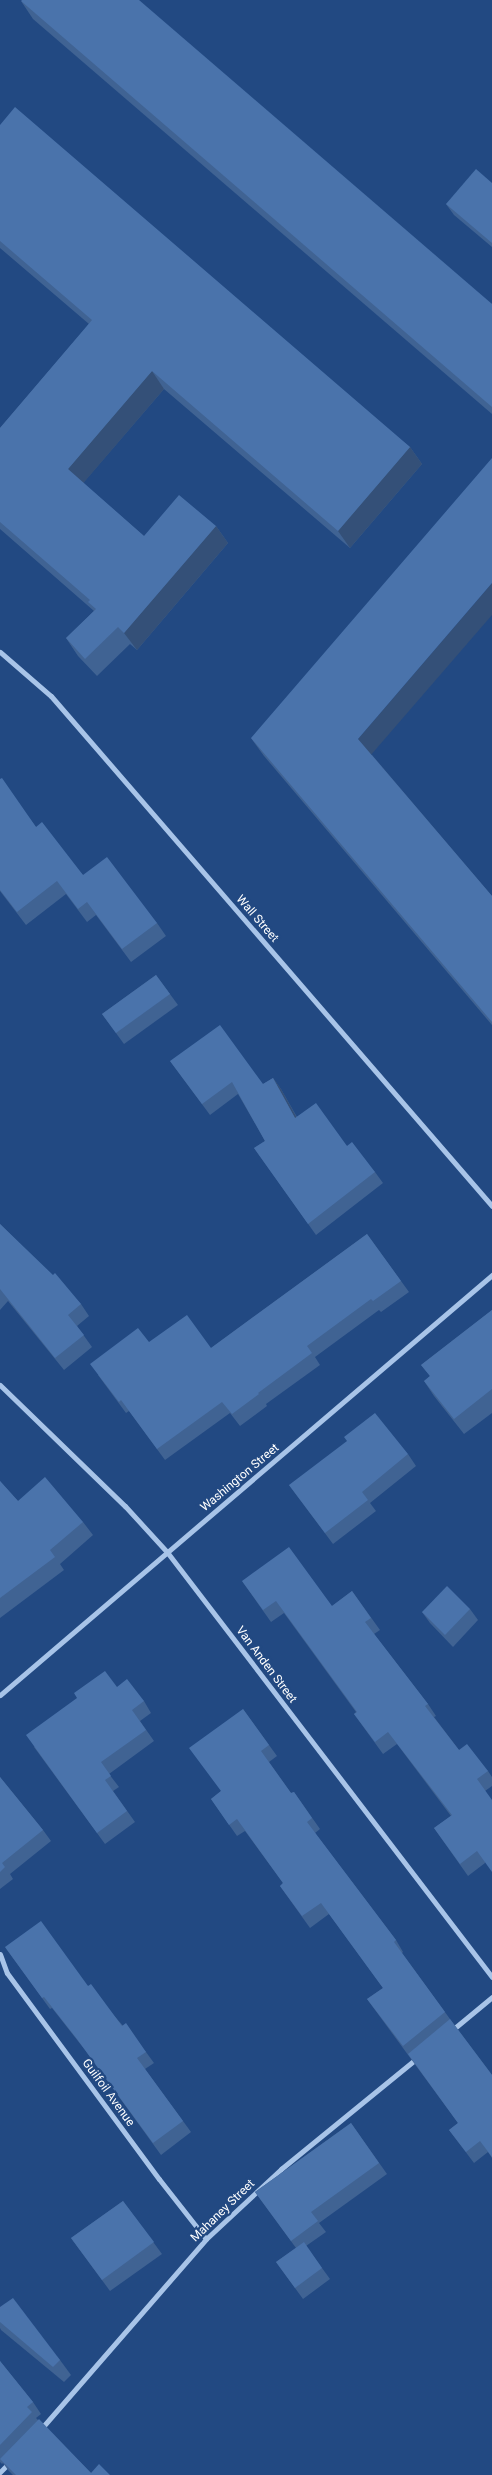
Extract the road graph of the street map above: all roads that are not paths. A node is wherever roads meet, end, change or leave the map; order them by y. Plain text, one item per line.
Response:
1 (0, 652) edge
2 (492, 1206) edge
3 (492, 1276) edge
4 (0, 1385) edge
5 (167, 1552) junction
6 (0, 1695) edge
7 (0, 1954) edge
8 (492, 1977) edge
9 (492, 1997) edge
10 (447, 2034) edge
11 (424, 2052) edge
12 (206, 2239) junction
13 (32, 2438) edge
14 (13, 2459) edge
15 (0, 2472) edge

1 - 2 street, Wall Street
3 - 5 street, Washington Street
4 - 5 street, Van Anden Street
5 - 6 street, Washington Street
5 - 8 street, Van Anden Street
7 - 12 street, Guilfoil Avenue
9 - 10 street
11 - 12 street, Mahaney Street
12 - 13 street, Mahaney Street
14 - 15 street

